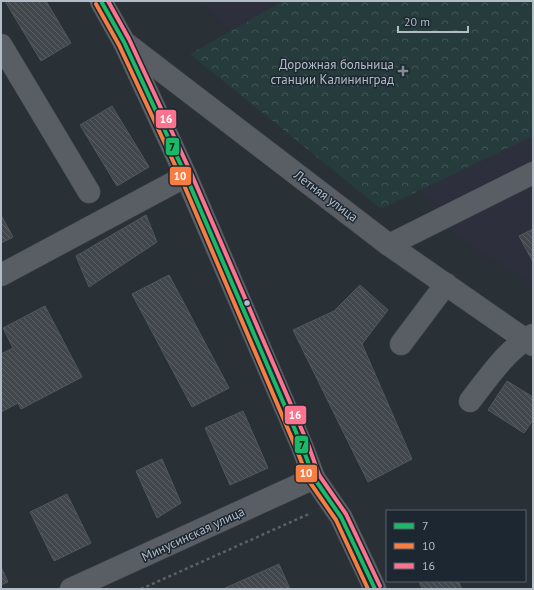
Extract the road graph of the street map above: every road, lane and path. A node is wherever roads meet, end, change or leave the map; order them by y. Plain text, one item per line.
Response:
1 (101, 1) edge
2 (124, 42) junction
3 (1, 46) edge
4 (533, 173) edge
5 (186, 176) junction
6 (89, 192) dead end
7 (389, 245) junction
8 (1, 275) edge
9 (446, 284) junction
10 (530, 340) edge
11 (401, 344) dead end
12 (470, 401) dead end
13 (314, 478) junction
14 (332, 504) junction
15 (71, 589) edge
16 (142, 589) edge
17 (376, 589) edge

1 - 2 main road
2 - 5 main road
2 - 7 street, Летняя улица
3 - 6 street
4 - 7 street
5 - 8 street
5 - 13 main road
7 - 9 street, Летняя улица
9 - 10 street, Летняя улица
9 - 11 street
10 - 12 street
13 - 14 main road
13 - 15 street, Минусинская улица
14 - 16 path
14 - 17 main road

